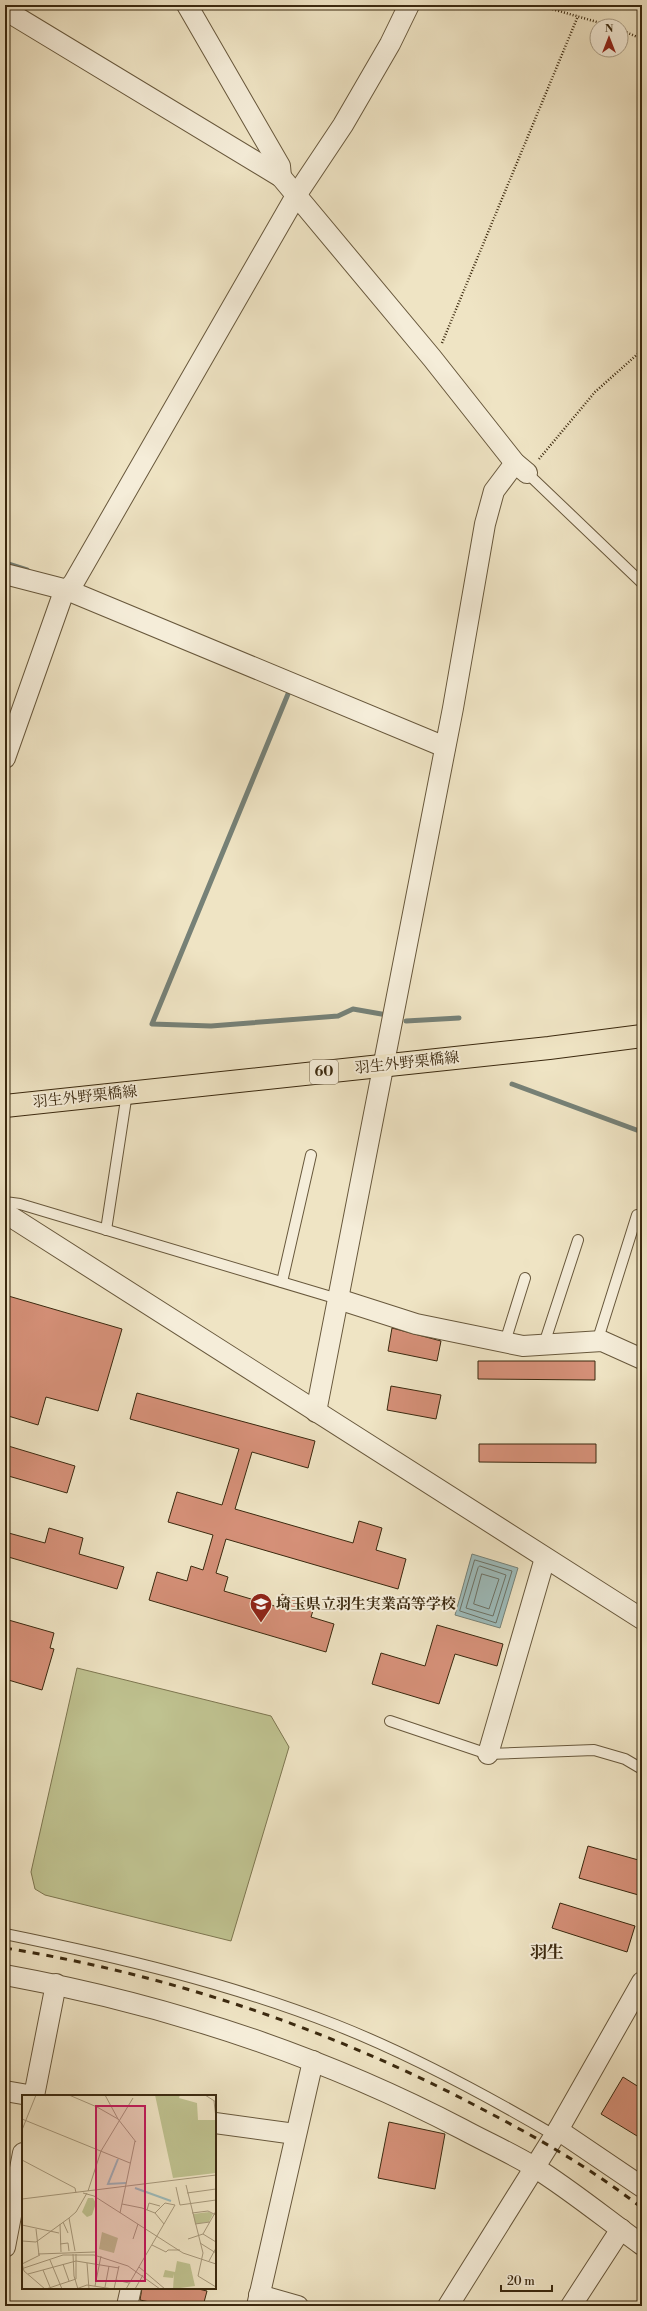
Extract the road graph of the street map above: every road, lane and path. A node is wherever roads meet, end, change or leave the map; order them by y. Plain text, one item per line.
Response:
1 (187, 5) edge
2 (409, 5) edge
3 (538, 5) edge
4 (5, 10) edge
5 (578, 16) junction
6 (589, 19) edge
7 (629, 33) edge
8 (642, 39) edge
9 (281, 177) junction
10 (297, 194) junction
11 (642, 350) edge
12 (432, 358) junction
13 (521, 468) junction
14 (5, 574) edge
15 (642, 583) edge
16 (67, 590) junction
17 (445, 747) junction
18 (5, 758) edge
19 (642, 1036) edge
20 (384, 1066) junction
21 (126, 1093) junction
22 (5, 1106) edge
23 (311, 1156) dead end
24 (5, 1202) edge
25 (5, 1212) edge
26 (637, 1215) dead end
27 (106, 1230) junction
28 (578, 1240) dead end
29 (525, 1278) dead end
30 (282, 1282) junction
31 (338, 1299) junction
32 (505, 1342) junction
33 (597, 1342) junction
34 (544, 1344) junction
35 (642, 1359) edge
36 (316, 1412) junction
37 (545, 1558) junction
38 (642, 1619) edge
39 (390, 1721) dead end
40 (488, 1754) junction
41 (642, 1769) edge
42 (5, 1934) edge
43 (5, 1975) edge
44 (642, 1982) edge
45 (56, 1984) junction
46 (313, 2060) junction
47 (5, 2091) edge
48 (28, 2095) edge
49 (34, 2095) edge
50 (216, 2123) edge
51 (556, 2133) junction
52 (295, 2134) junction
53 (22, 2158) edge
54 (533, 2166) junction
55 (642, 2187) edge
56 (621, 2229) junction
57 (642, 2244) edge
58 (5, 2247) edge
59 (131, 2289) edge
60 (258, 2300) edge
61 (127, 2306) edge
62 (298, 2306) edge
63 (448, 2306) edge
64 (572, 2306) edge

1 - 9 street
2 - 10 street
3 - 5 path
4 - 9 street
5 - 6 path
5 - 12 path
7 - 8 path
9 - 10 street
10 - 12 street
10 - 16 street
11 - 13 path
12 - 13 street
13 - 15 lane
13 - 17 street
14 - 16 street
16 - 17 street
16 - 18 street
17 - 20 street
19 - 20 main road, 羽生外野栗橋線 / 60
20 - 21 main road, 羽生外野栗橋線 / 60
20 - 31 street
21 - 22 main road, 羽生外野栗橋線 / 60
21 - 27 lane
23 - 30 lane
24 - 27 lane
25 - 36 street
26 - 33 lane
27 - 30 lane
28 - 34 lane
29 - 32 lane
30 - 31 lane
31 - 32 street
31 - 36 street
32 - 34 street
33 - 34 street
33 - 35 street
36 - 37 street
37 - 38 street
37 - 40 street
39 - 40 lane
40 - 41 lane
42 - 51 lane
43 - 45 street
44 - 51 street
45 - 46 street
45 - 49 street
46 - 52 street
46 - 54 street
47 - 48 street
50 - 52 street
51 - 54 street
51 - 55 street
52 - 60 street
53 - 58 street
54 - 56 street
54 - 63 street
56 - 57 street
56 - 64 street
59 - 61 street
60 - 62 street

